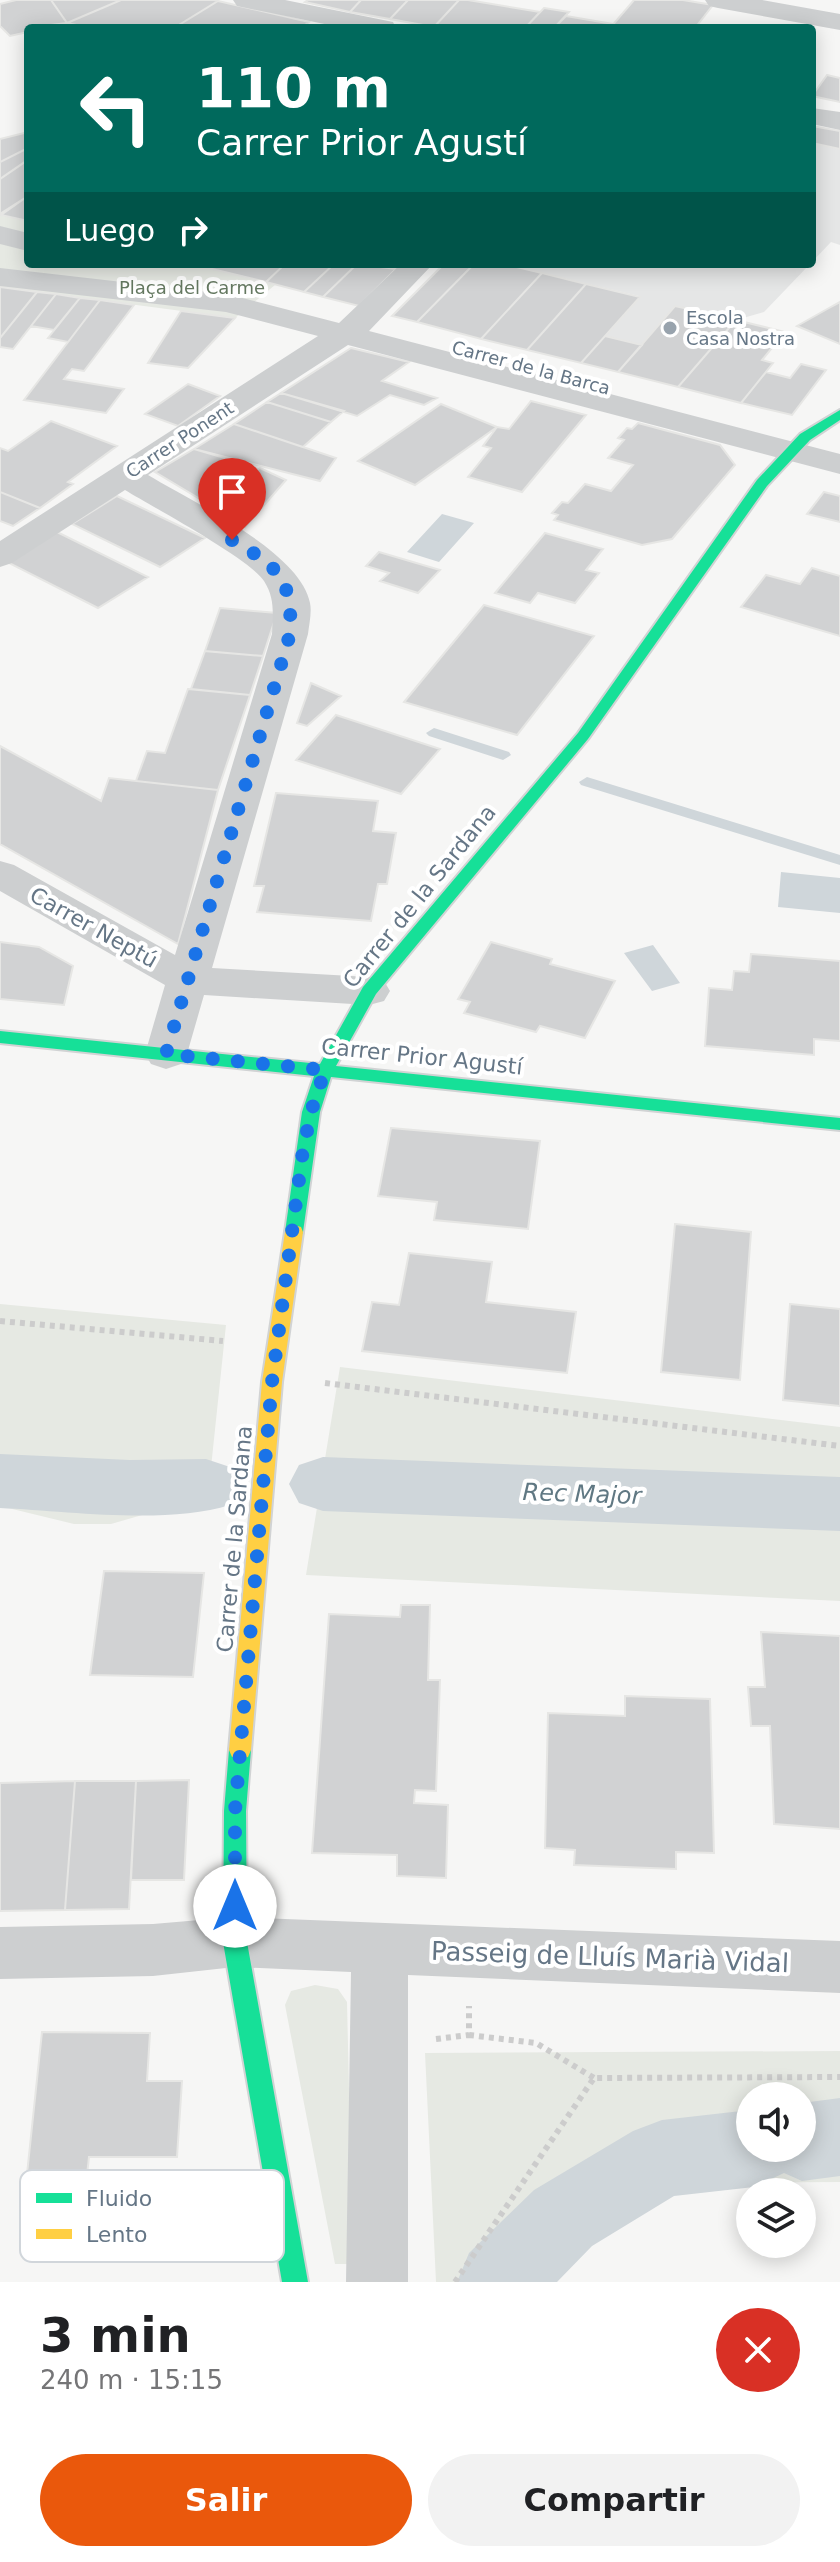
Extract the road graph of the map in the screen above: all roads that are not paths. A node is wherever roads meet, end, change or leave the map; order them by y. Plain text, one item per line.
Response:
1 (246, 0) edge
2 (729, 1) edge
3 (840, 22) edge
4 (363, 24) edge
5 (715, 24) edge
6 (816, 117) edge
7 (840, 121) edge
8 (0, 235) edge
9 (24, 241) edge
10 (414, 268) edge
11 (166, 269) edge
12 (0, 277) edge
13 (352, 328) junction
14 (840, 414) edge
15 (798, 444) junction
16 (840, 464) edge
17 (125, 476) junction
18 (0, 556) edge
19 (0, 874) edge
20 (188, 980) junction
21 (369, 991) junction
22 (0, 1037) edge
23 (166, 1054) junction
24 (325, 1070) junction
25 (840, 1124) edge
26 (235, 1942) junction
27 (380, 1948) junction
28 (0, 1953) edge
29 (840, 1967) edge
30 (275, 2170) edge
31 (284, 2220) edge
32 (295, 2282) edge
33 (377, 2282) edge

1 - 4 street
2 - 3 street
2 - 5 street
6 - 7 street
8 - 9 street
10 - 13 street, Carrer Ponent
11 - 13 street, Carrer de la Barca
12 - 13 street
13 - 15 street, Carrer de la Barca
13 - 17 street, Carrer Ponent
14 - 15 street, Carrer de la Sardana
15 - 16 street, Carrer de la Barca
15 - 21 street, Carrer de la Sardana
17 - 18 street, Carrer Ponent
17 - 20 street
19 - 20 street, Carrer Neptú
20 - 21 street
20 - 23 street
21 - 24 street, Carrer de la Sardana
22 - 23 street, Carrer Prior Agustí
23 - 24 street, Carrer Prior Agustí
24 - 25 street, Carrer Prior Agustí
24 - 26 street, Carrer de la Sardana
26 - 27 street, Passeig de Lluís Marià Vidal
26 - 28 street, Passeig de Lluís Marià Vidal
26 - 30 street
27 - 29 street, Passeig de Lluís Marià Vidal
27 - 33 street
31 - 32 street

